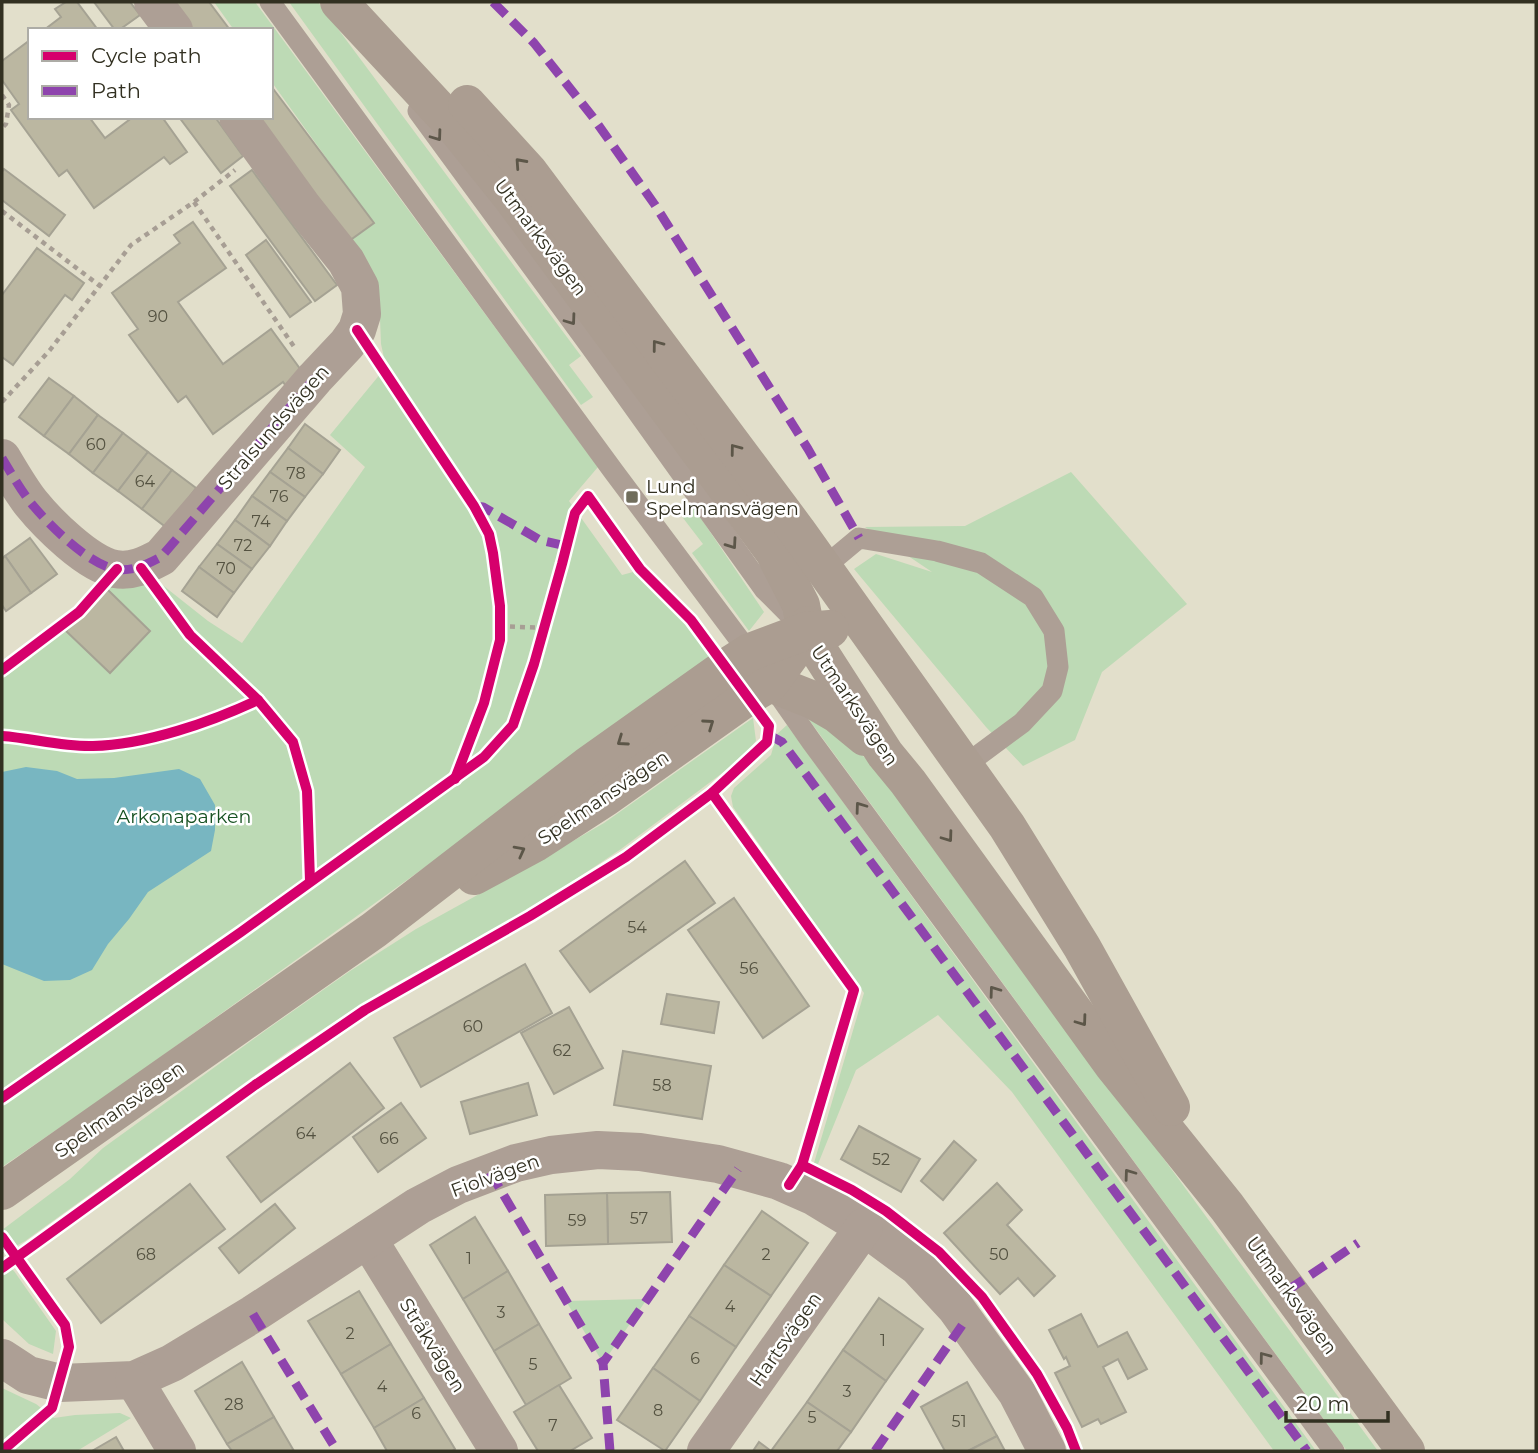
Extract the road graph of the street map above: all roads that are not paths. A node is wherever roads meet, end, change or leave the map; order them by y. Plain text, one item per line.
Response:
1 (153, 2) edge
2 (270, 2) edge
3 (339, 2) edge
4 (373, 2) edge
5 (172, 28) edge
6 (239, 119) edge
7 (2, 458) edge
8 (823, 568) junction
9 (806, 631) junction
10 (750, 652) junction
11 (770, 683) junction
12 (886, 754) junction
13 (964, 766) junction
14 (374, 930) junction
15 (1082, 947) junction
16 (2, 1191) edge
17 (1227, 1207) junction
18 (864, 1227) junction
19 (368, 1239) junction
20 (2, 1358) edge
21 (134, 1380) junction
22 (177, 1451) edge
23 (499, 1451) edge
24 (706, 1451) edge
25 (1047, 1451) edge
26 (1334, 1451) edge
27 (1406, 1451) edge

1 - 5 street
2 - 10 lane
3 -> 9 main road, Utmarksvägen
8 -> 4 main road, Utmarksvägen
6 - 7 street, Stralsundsvägen
8 - 9 main road, Spelmansvägen
8 - 13 main road, Utmarksvägen
8 - 13 lane
9 - 10 main road, Spelmansvägen
9 - 11 main road, Spelmansvägen
9 - 12 main road, Utmarksvägen
9 - 15 main road
10 - 11 lane
10 -> 14 main road, Spelmansvägen
11 - 12 main road
14 -> 11 main road, Spelmansvägen
26 -> 11 lane
12 -> 17 main road, Utmarksvägen
13 - 15 main road, Utmarksvägen
14 - 16 main road, Spelmansvägen
15 - 17 main road, Utmarksvägen
17 - 27 main road, Utmarksvägen
18 - 19 street, Fiolvägen
18 - 24 street, Hartsvägen
18 - 25 street, Fiolvägen
19 - 21 street, Fiolvägen
19 - 23 street, Stråkvägen
20 - 21 street, Fiolvägen
21 - 22 street

